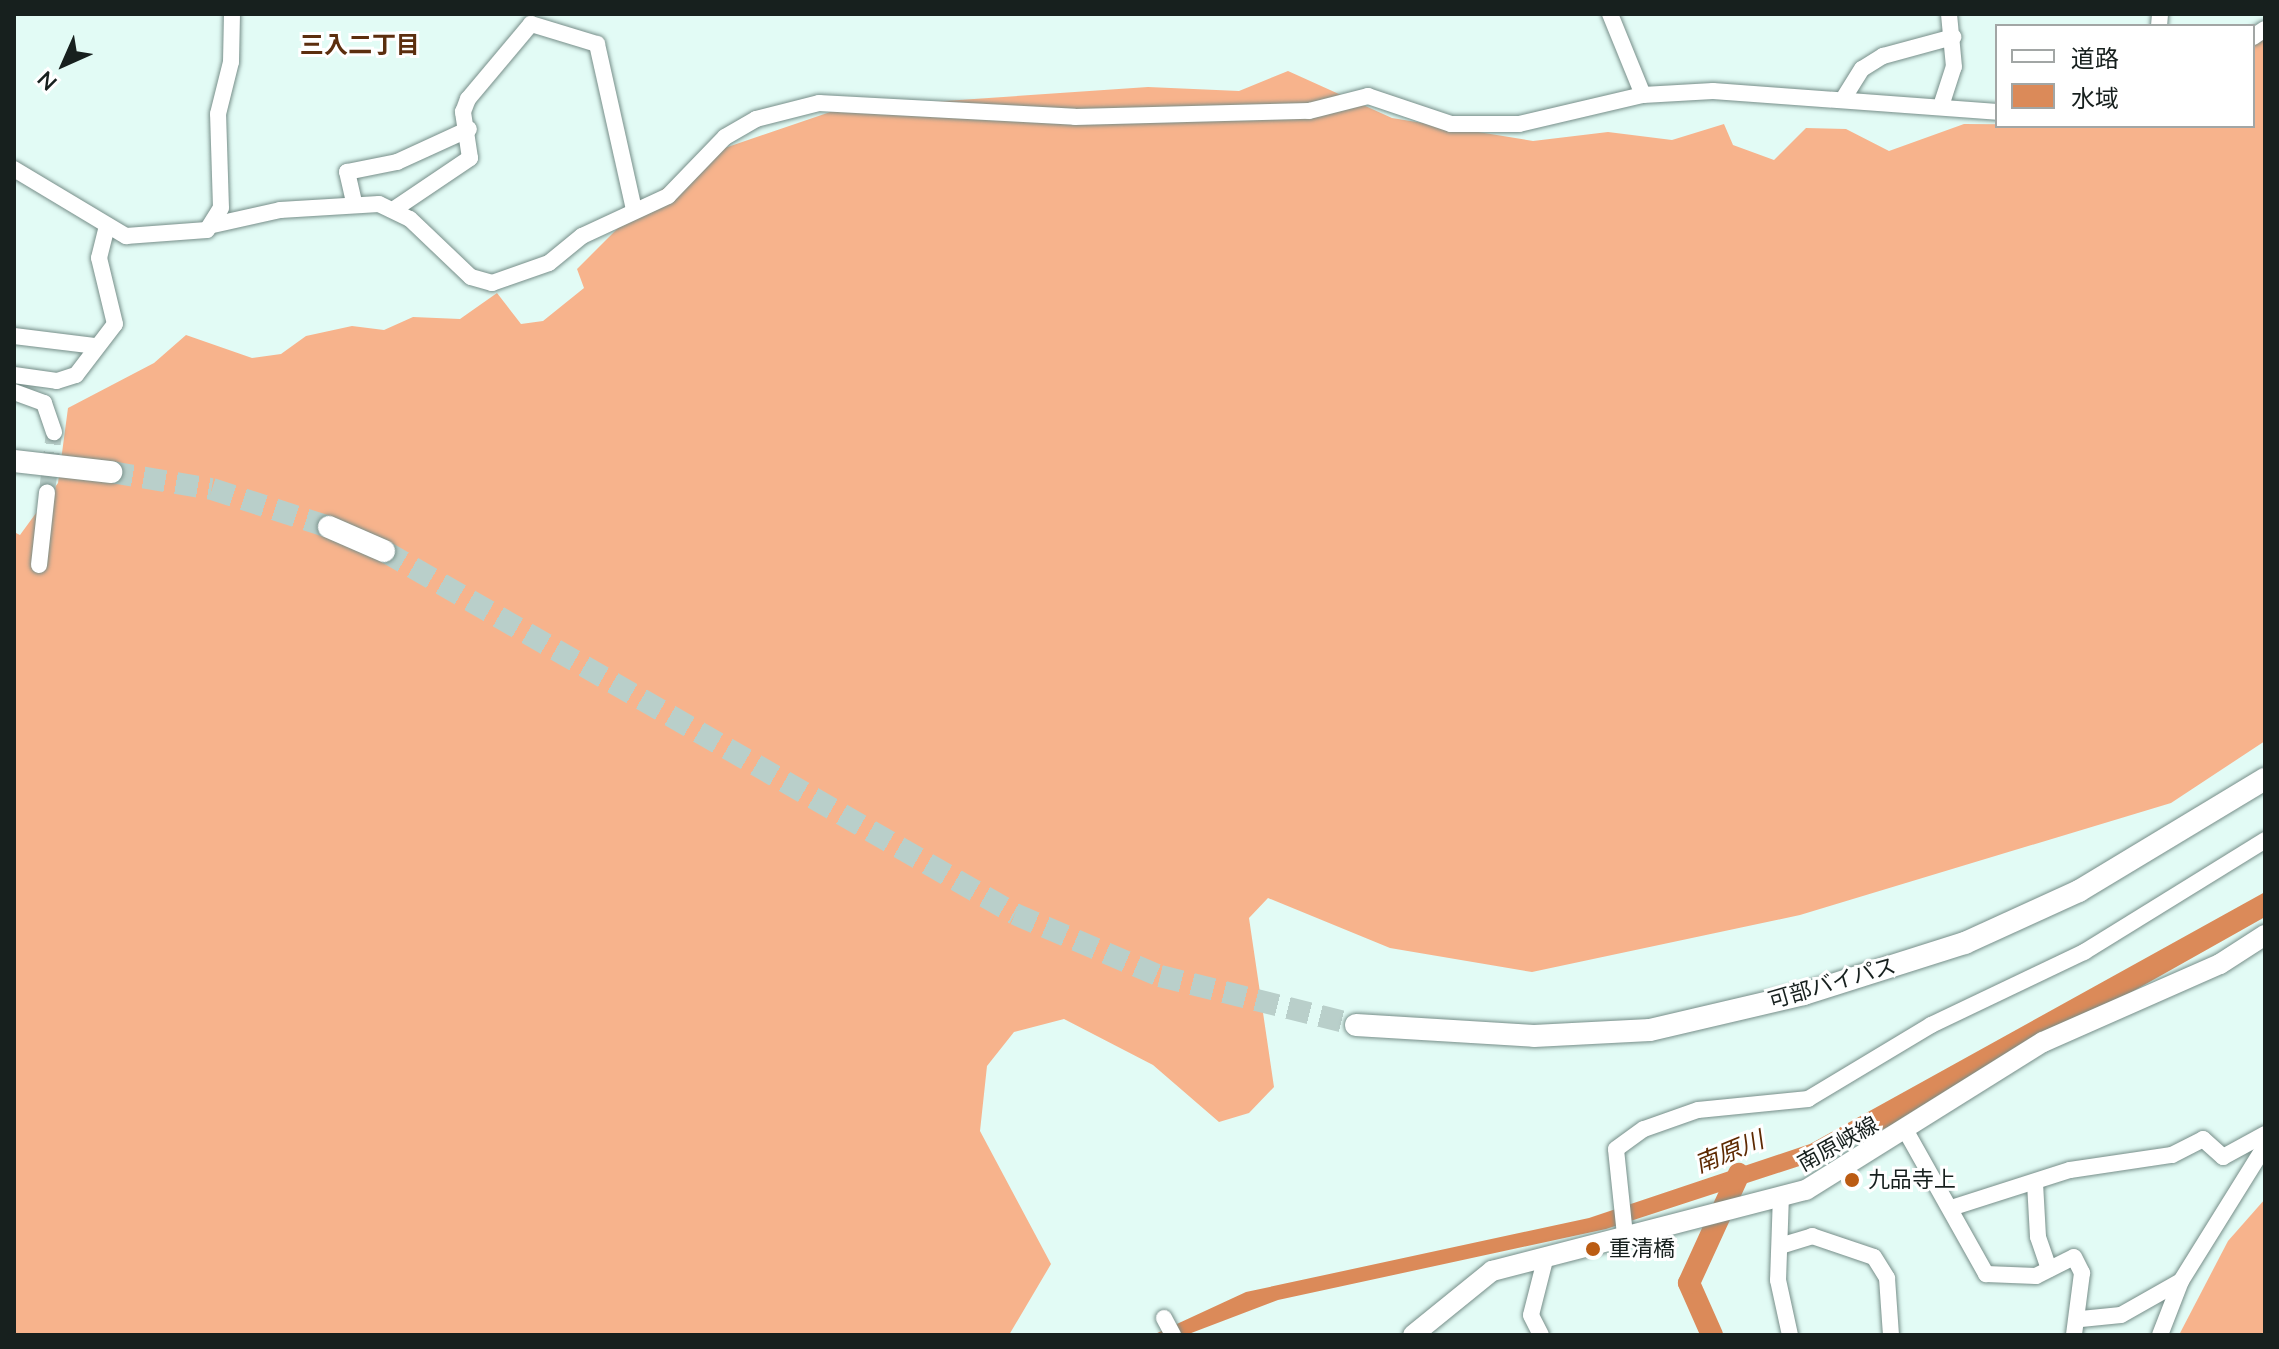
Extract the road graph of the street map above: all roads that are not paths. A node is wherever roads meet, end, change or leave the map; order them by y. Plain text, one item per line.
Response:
1 (232, 14) edge
2 (1610, 14) edge
3 (1949, 14) edge
4 (527, 19) edge
5 (1953, 37) junction
6 (1643, 95) junction
7 (1845, 96) junction
8 (1942, 103) junction
9 (1995, 112) edge
10 (469, 129) junction
11 (14, 169) edge
12 (354, 202) junction
13 (393, 210) junction
14 (634, 210) junction
15 (213, 225) junction
16 (107, 227) junction
17 (14, 336) edge
18 (96, 346) junction
19 (14, 375) edge
20 (14, 392) edge
21 (54, 432) tunnel mouth
22 (14, 461) edge
23 (111, 472) tunnel mouth
24 (47, 492) tunnel mouth
25 (329, 527) tunnel mouth
26 (384, 551) tunnel mouth
27 (39, 565) dead end
28 (2265, 779) edge
29 (2265, 840) edge
30 (2265, 935) edge
31 (1356, 1025) tunnel mouth
32 (1907, 1133) junction
33 (2265, 1134) edge
34 (2265, 1146) edge
35 (2035, 1183) junction
36 (1781, 1195) junction
37 (1951, 1208) junction
38 (1624, 1232) junction
39 (1780, 1246) junction
40 (1546, 1256) junction
41 (2049, 1269) junction
42 (2181, 1281) junction
43 (1164, 1318) dead end
44 (2077, 1327) edge
45 (1173, 1335) edge
46 (1413, 1335) edge
47 (1541, 1335) edge
48 (1790, 1335) edge
49 (1891, 1335) edge
50 (2160, 1335) edge

1 - 15 street
2 - 6 street
3 - 5 street
4 - 10 street
4 - 14 street
5 - 7 street
5 - 8 street
6 - 7 street
6 - 14 street
7 - 8 street
8 - 9 street
10 - 12 street
10 - 13 street
11 - 16 street
12 - 13 street
12 - 15 street
13 - 14 street
15 - 16 street
16 - 18 street
17 - 18 street
18 - 19 street
20 - 21 street
22 - 23 highway
24 - 27 street
25 - 26 highway
28 - 31 highway, 可部バイパス
29 - 38 street
30 - 32 main road, 南原峡線
32 - 36 main road, 南原峡線
32 - 37 street
33 - 35 street
34 - 42 street
35 - 37 street
35 - 41 street
36 - 38 main road, 南原峡線
36 - 39 street
37 - 41 street
38 - 40 main road, 南原峡線
39 - 48 street
39 - 49 street
40 - 46 main road, 南原峡線
40 - 47 street
41 - 44 street
42 - 44 street
42 - 50 street
43 - 45 street

